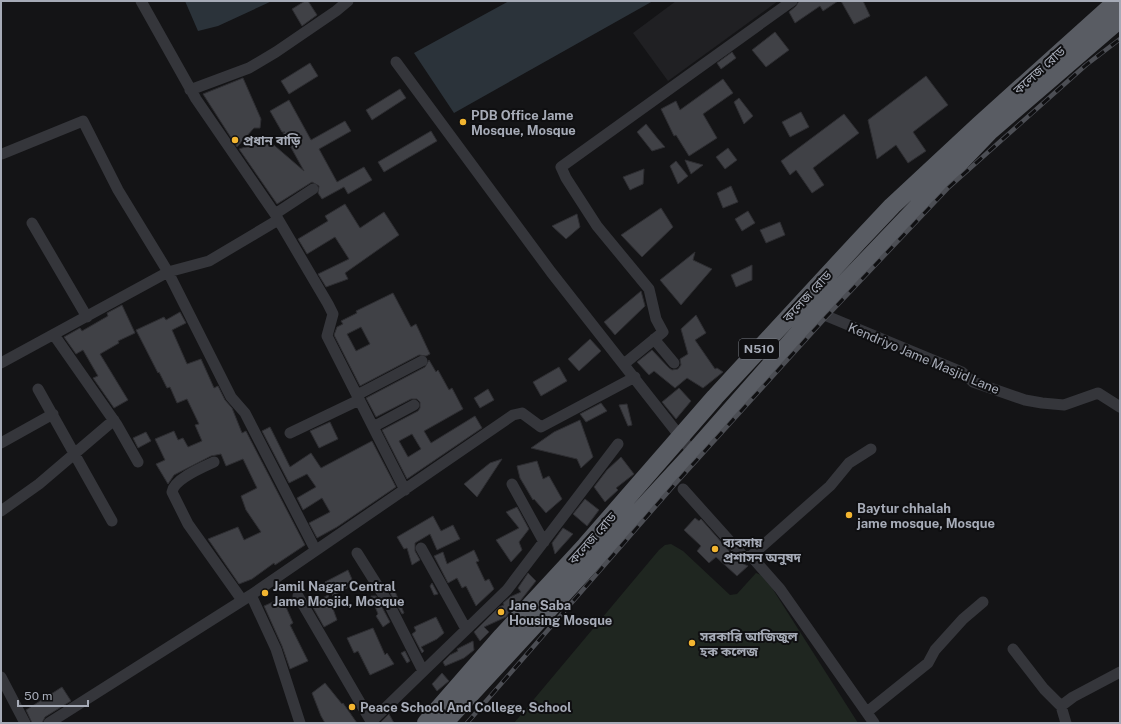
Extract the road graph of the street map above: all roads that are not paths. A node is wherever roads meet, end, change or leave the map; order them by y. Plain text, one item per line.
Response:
1 (141, 1) edge
2 (348, 1) edge
3 (792, 1) edge
4 (1117, 1) edge
5 (1120, 19) edge
6 (396, 62) dead end
7 (190, 90) junction
8 (2, 154) dead end
9 (313, 189) dead end
10 (277, 217) junction
11 (32, 223) dead end
12 (168, 272) junction
13 (817, 312) junction
14 (87, 316) junction
15 (54, 335) junction
16 (654, 339) junction
17 (422, 361) dead end
18 (1, 363) edge
19 (674, 363) dead end
20 (624, 364) junction
21 (635, 377) junction
22 (38, 389) dead end
23 (358, 398) junction
24 (414, 405) dead end
25 (1120, 407) edge
26 (53, 414) junction
27 (114, 420) junction
28 (373, 427) junction
29 (290, 433) dead end
30 (681, 438) junction
31 (1, 443) edge
32 (618, 444) dead end
33 (870, 449) dead end
34 (75, 453) junction
35 (693, 453) junction
36 (138, 462) dead end
37 (214, 462) dead end
38 (512, 484) dead end
39 (682, 489) dead end
40 (405, 490) junction
41 (1, 511) edge
42 (112, 521) dead end
43 (544, 542) junction
44 (422, 548) dead end
45 (315, 549) junction
46 (358, 553) dead end
47 (751, 556) junction
48 (298, 596) dead end
49 (246, 597) junction
50 (983, 602) dead end
51 (466, 629) junction
52 (1013, 649) dead end
53 (423, 671) junction
54 (1120, 672) edge
55 (1, 677) edge
56 (1061, 706) junction
57 (866, 712) junction
58 (372, 722) edge
59 (24, 723) edge
60 (49, 723) edge
61 (300, 723) edge
62 (426, 723) edge
63 (444, 723) edge
64 (874, 723) edge
65 (1066, 723) edge

1 - 7 street
2 - 7 street
3 - 16 street
4 - 30 highway, কলেজ রোড / N510
5 - 13 highway, কলেজ রোড / N510
6 - 20 street
7 - 10 street
8 - 12 street
9 - 10 street
10 - 12 street
10 - 23 street
11 - 14 street
12 - 14 street
12 - 45 street
13 - 25 street, Kendriyo Jame Masjid Lane
13 - 35 highway, কলেজ রোড / N510
14 - 15 street
15 - 18 street
15 - 27 street
16 - 19 street
16 - 20 street
17 - 23 street
20 - 21 street
21 - 30 street
21 - 40 street
22 - 26 street
23 - 28 street
23 - 29 street
24 - 28 street
26 - 31 street
26 - 34 street
27 - 34 street
27 - 36 street
28 - 40 street
30 - 35 street
30 - 62 highway, কলেজ রোড / N510
32 - 43 street
33 - 47 street
34 - 41 street
34 - 42 street
35 - 63 highway, কলেজ রোড / N510
37 - 49 street
38 - 43 street
39 - 47 street
40 - 45 street
43 - 51 street
44 - 51 street
45 - 49 street
46 - 53 street
47 - 57 street
48 - 58 street
49 - 60 street
49 - 61 street
50 - 57 street
51 - 53 street
52 - 56 street
53 - 58 street
54 - 56 street
55 - 59 street
56 - 65 street
57 - 64 street

